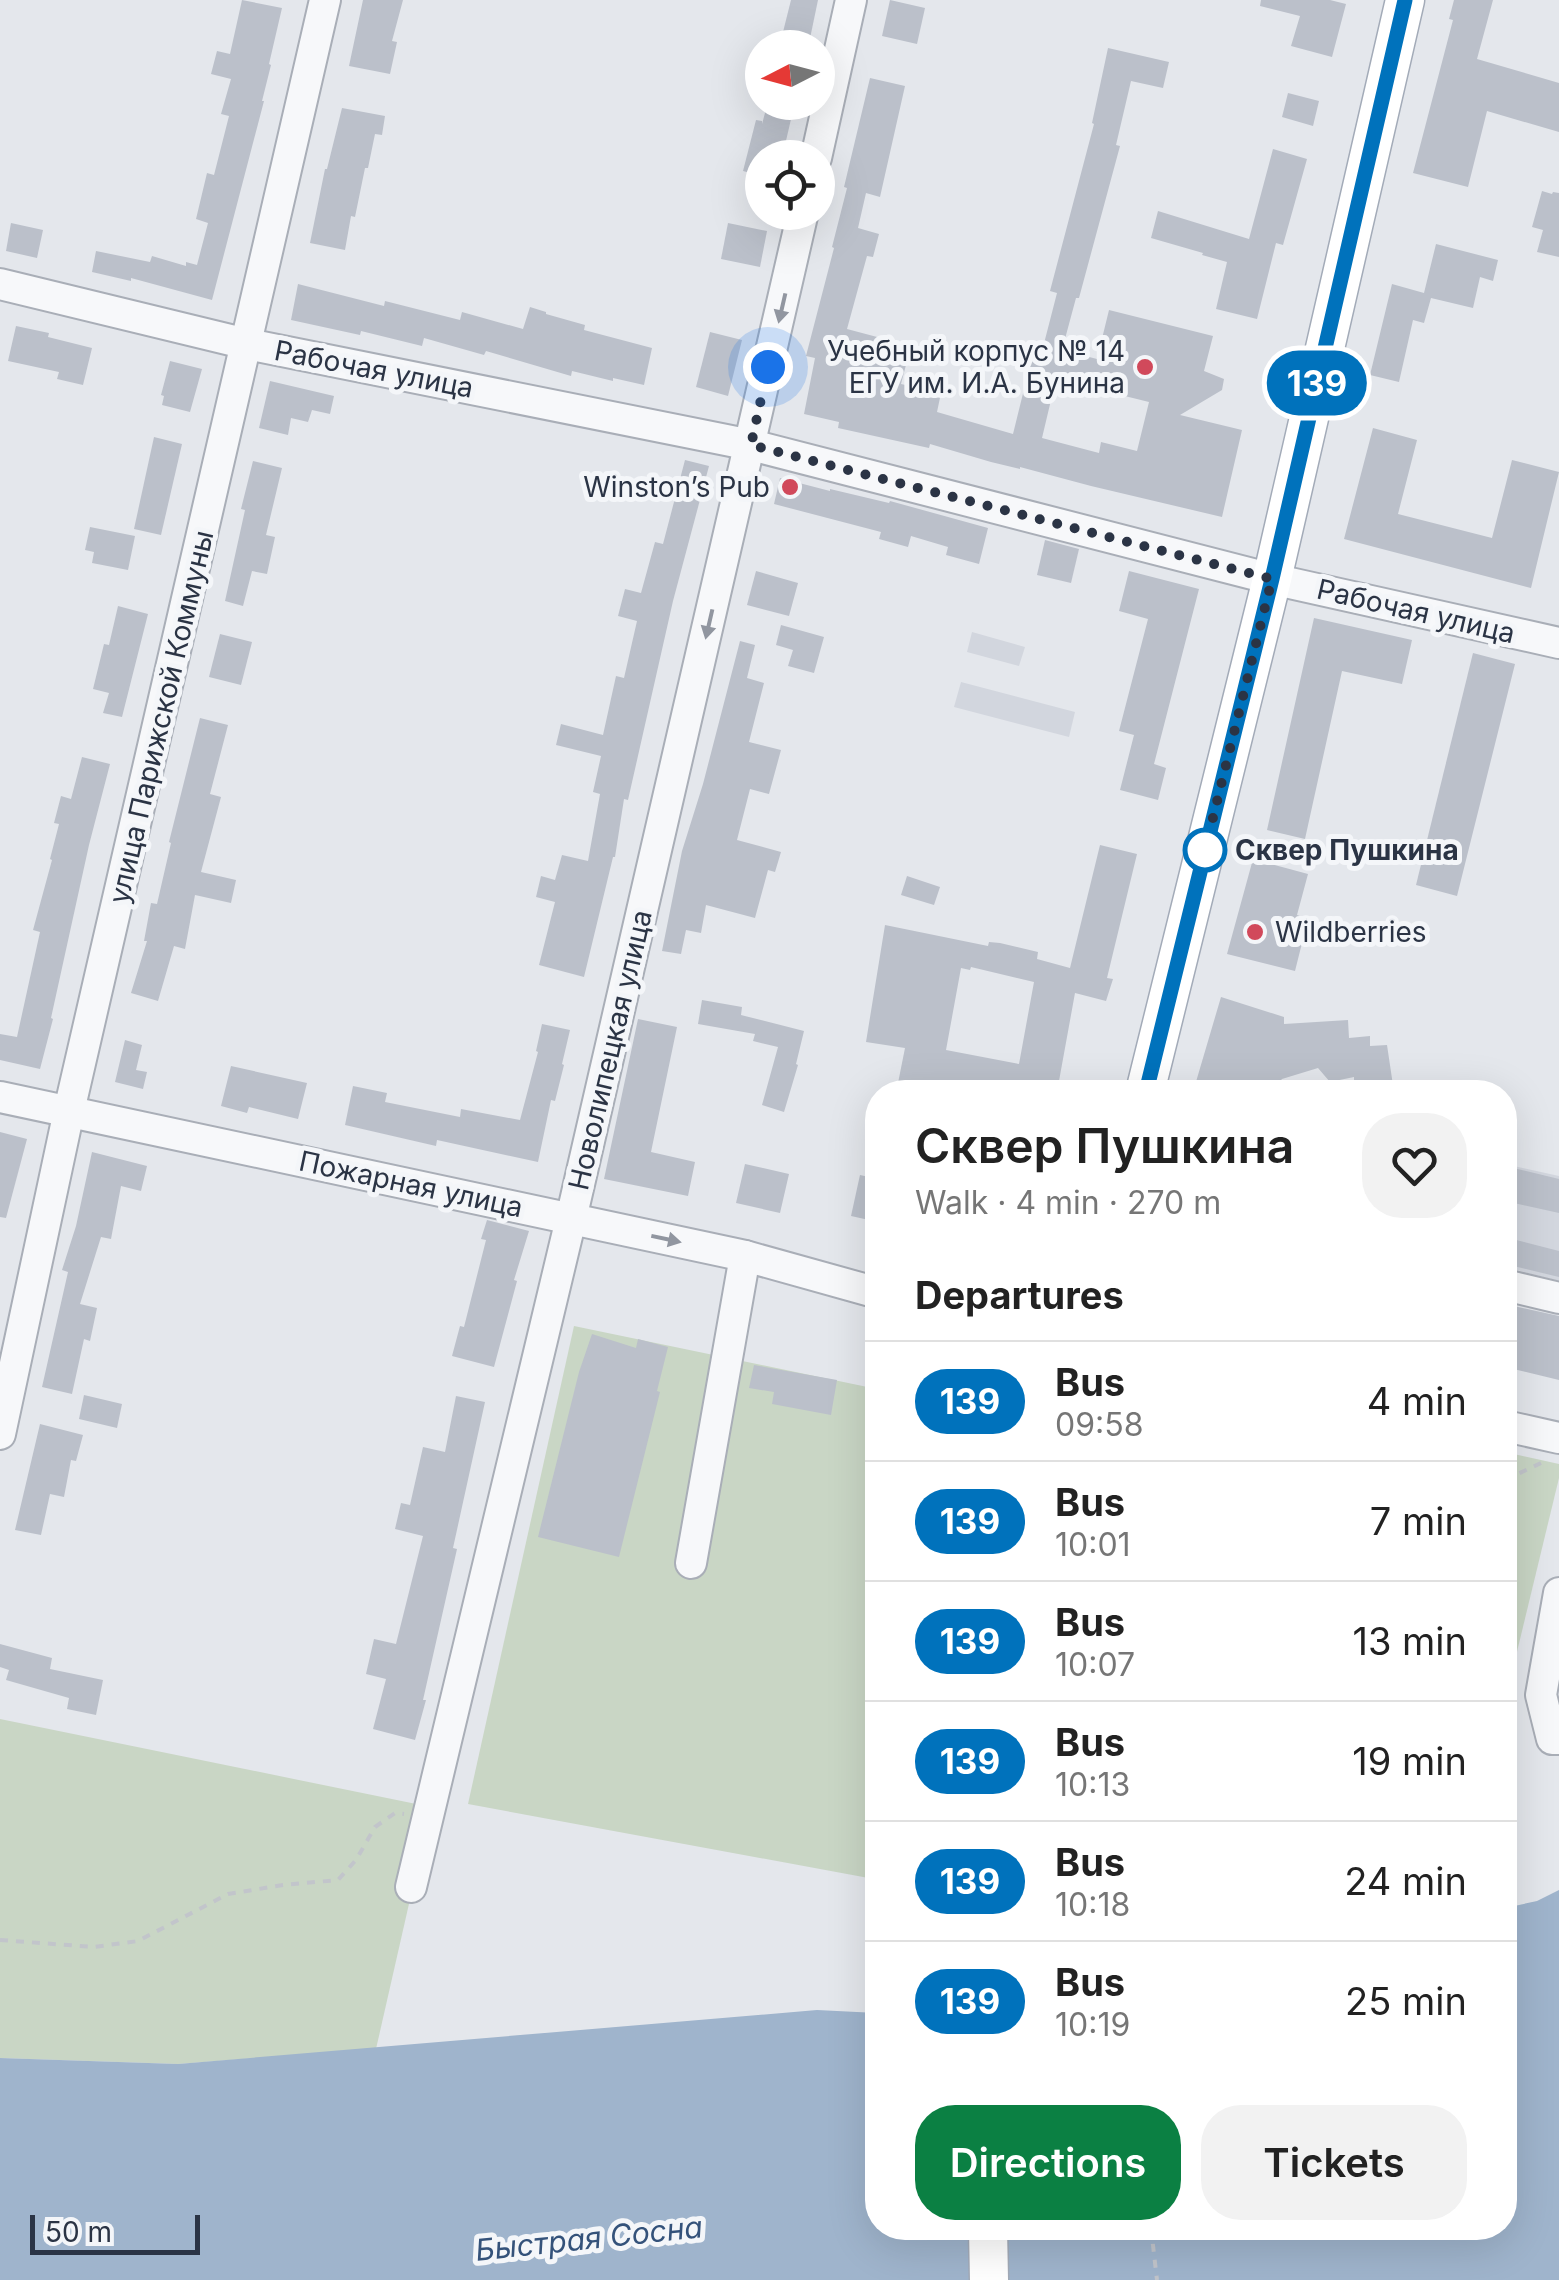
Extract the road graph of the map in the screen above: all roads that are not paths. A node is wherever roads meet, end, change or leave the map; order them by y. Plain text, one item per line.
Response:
1 (325, 0) edge
2 (851, 0) edge
3 (1405, 0) edge
4 (820, 140) edge
5 (799, 230) edge
6 (0, 284) edge
7 (247, 344) junction
8 (751, 445) junction
9 (1272, 579) junction
10 (1559, 643) edge
11 (1149, 1080) edge
12 (0, 1097) edge
13 (69, 1111) junction
14 (571, 1219) junction
15 (745, 1256) junction
16 (1517, 1288) edge
17 (865, 1289) edge
18 (1559, 1298) edge
19 (1517, 1432) edge
20 (0, 1434) edge
21 (1552, 1449) edge
22 (691, 1562) dead end
23 (1559, 1593) edge
24 (1559, 1740) edge
25 (411, 1887) dead end
26 (988, 2240) edge
27 (989, 2280) edge

1 - 7 street, улица Парижской Коммуны
2 - 4 street
3 - 9 main road
5 -> 8 street, Новолипецкая улица
6 - 7 street, Рабочая улица
7 - 8 street, Рабочая улица
7 - 13 street, улица Парижской Коммуны
8 - 9 street, Рабочая улица
8 -> 14 street, Новолипецкая улица
9 - 10 street, Рабочая улица
9 - 11 main road
12 - 13 street, Пожарная улица
13 - 14 street, Пожарная улица
13 - 20 street, улица Парижской Коммуны
14 -> 15 street, Пожарная улица
14 - 25 street, Новолипецкая улица
15 - 17 street, Пожарная улица
15 - 22 street
16 - 18 street
19 - 21 street
23 - 24 street
26 - 27 main road

